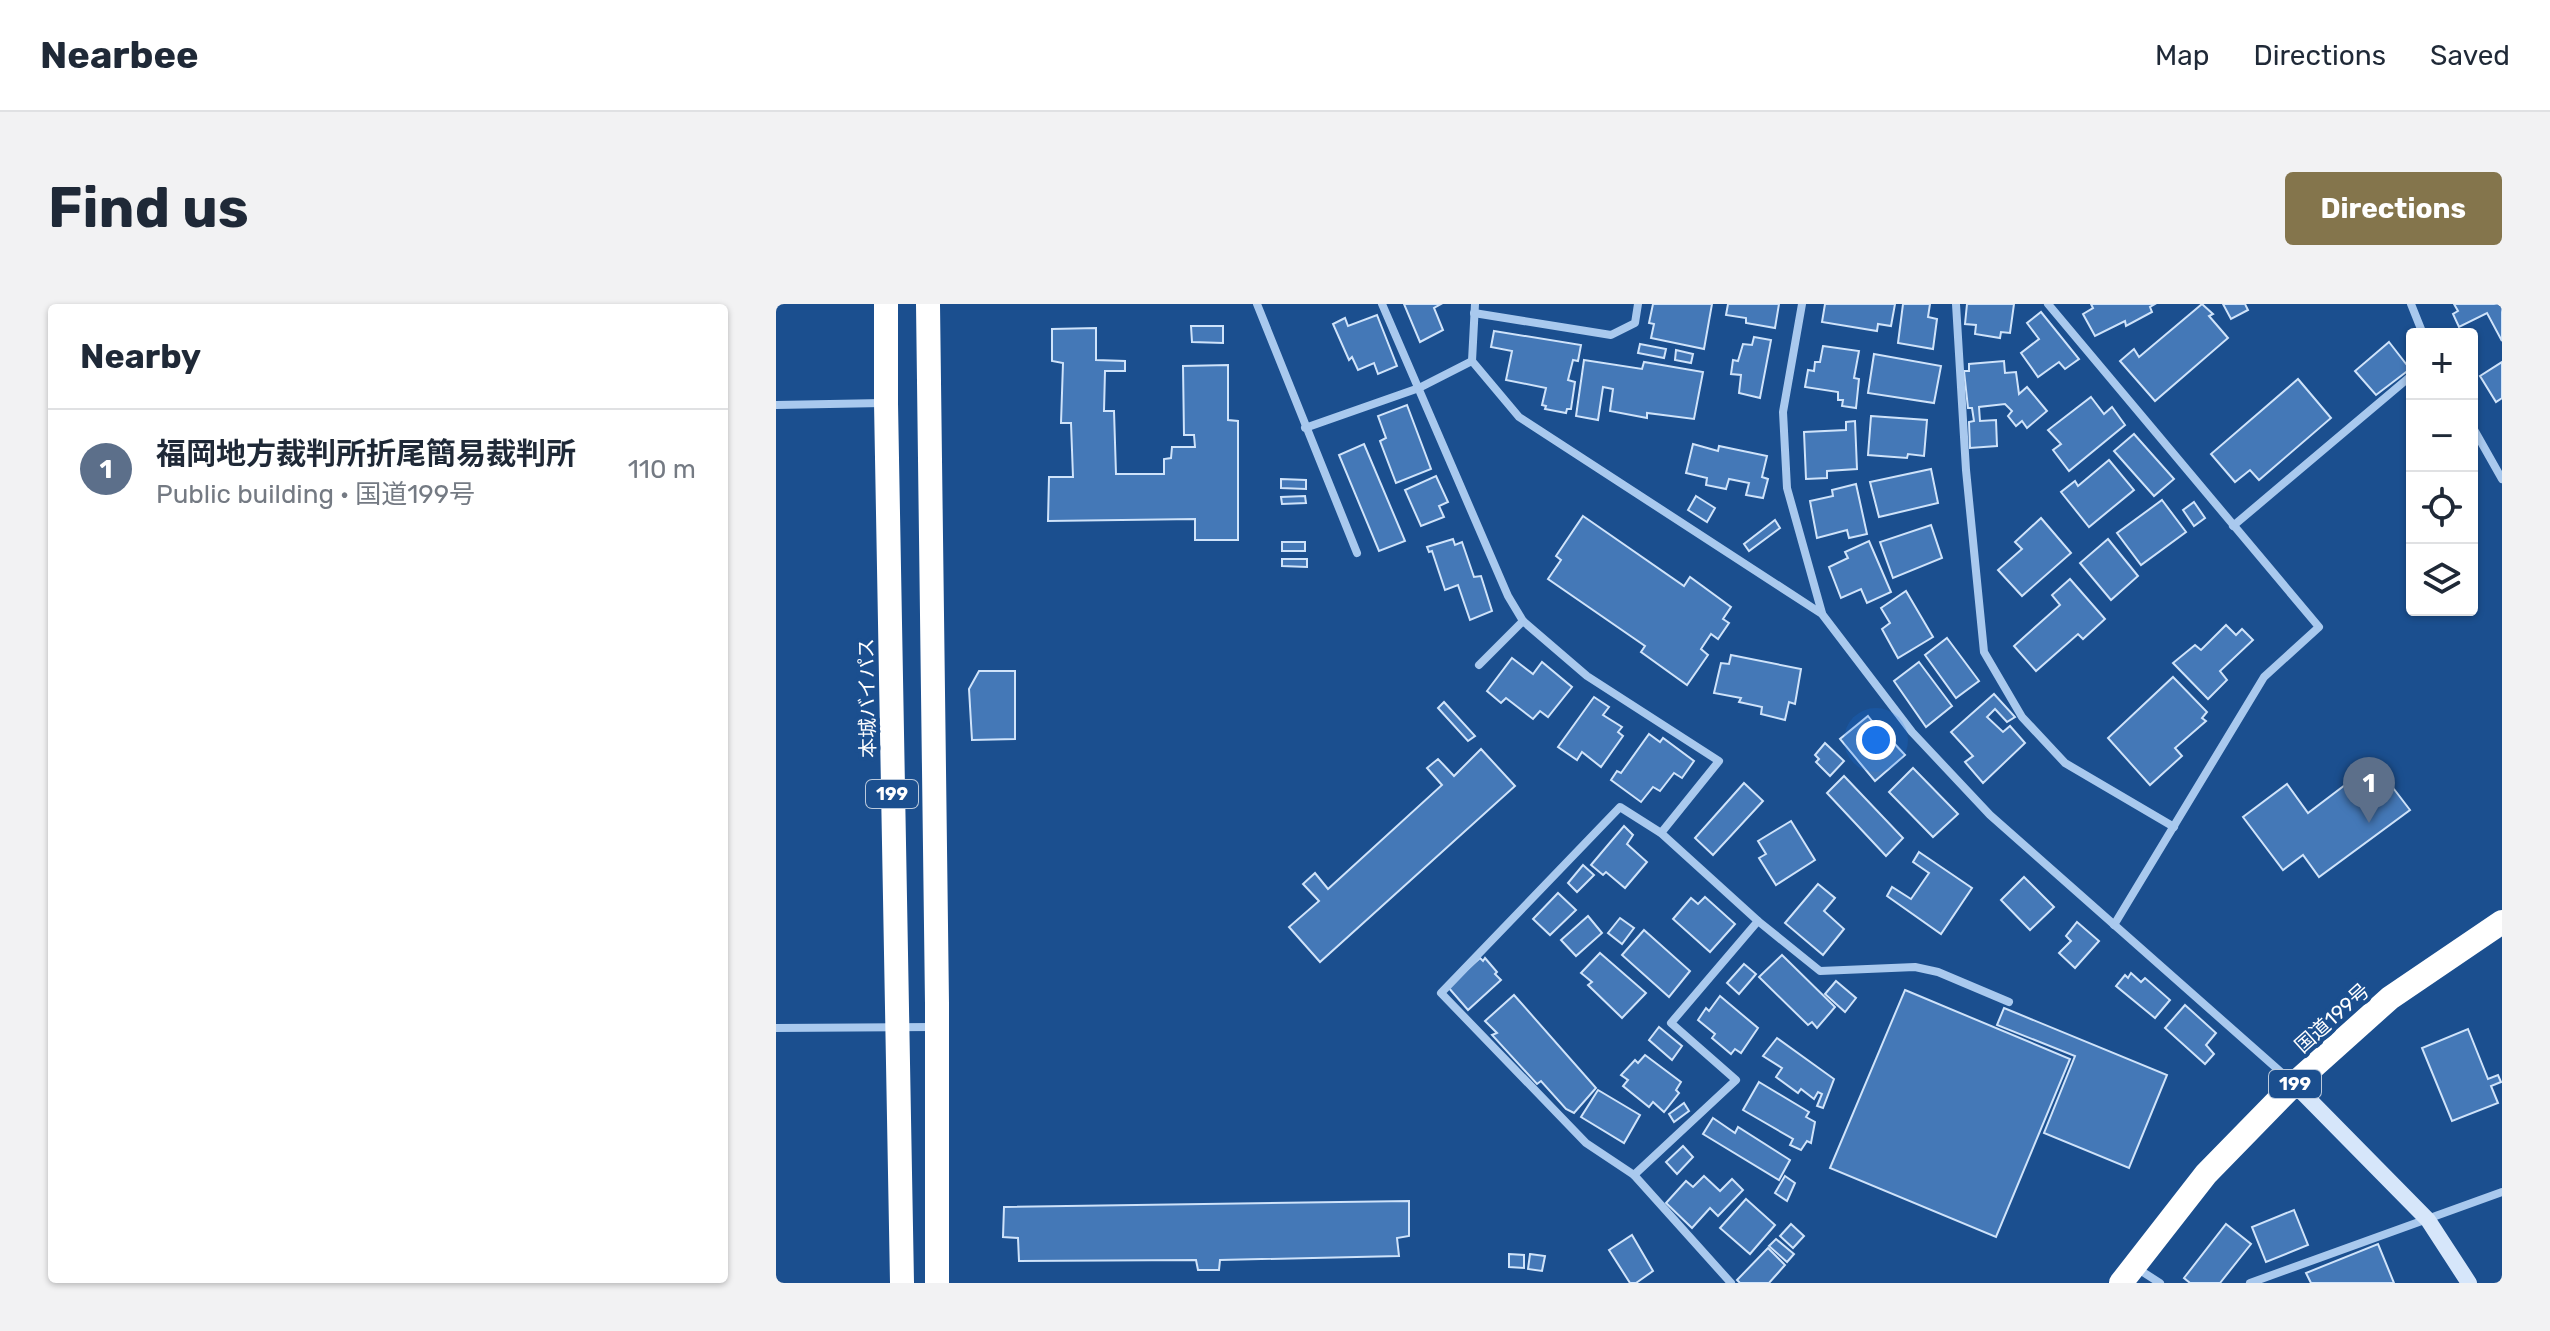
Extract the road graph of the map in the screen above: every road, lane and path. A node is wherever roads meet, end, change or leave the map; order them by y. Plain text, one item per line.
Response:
1 (886, 304) edge
2 (928, 304) edge
3 (1257, 304) edge
4 (1382, 304) edge
5 (1638, 304) edge
6 (1802, 304) edge
7 (1956, 304) edge
8 (2048, 304) edge
9 (2411, 304) edge
10 (1474, 309) edge
11 (2421, 328) edge
12 (1472, 361) junction
13 (2406, 380) edge
14 (1419, 388) junction
15 (886, 403) junction
16 (776, 405) edge
17 (1305, 428) junction
18 (2478, 437) edge
19 (2502, 479) edge
20 (2233, 526) junction
21 (1357, 553) dead end
22 (1822, 614) junction
23 (1523, 621) junction
24 (1479, 665) dead end
25 (2174, 827) junction
26 (1661, 833) junction
27 (1758, 921) junction
28 (2502, 922) edge
29 (2114, 925) junction
30 (2009, 1002) dead end
31 (937, 1027) junction
32 (776, 1028) edge
33 (896, 1028) junction
34 (2294, 1084) junction
35 (1634, 1175) junction
36 (2502, 1192) edge
37 (2428, 1220) junction
38 (2128, 1275) edge
39 (902, 1283) edge
40 (937, 1283) edge
41 (1731, 1283) edge
42 (2160, 1283) edge
43 (2250, 1283) edge
44 (2469, 1283) edge

1 - 15 highway, 本城バイパス / 199
2 - 31 highway, 199
3 - 17 street
4 - 14 street
5 - 10 street
6 - 22 street
7 - 25 street
8 - 20 street
9 - 11 street
10 - 12 street
12 - 14 street
12 - 22 street
13 - 20 street
14 - 17 street
14 - 23 street
15 - 16 street
15 - 33 highway, 本城バイパス / 199
17 - 21 street
18 - 19 street
20 - 25 street
22 - 29 street
23 - 24 street
23 - 26 street
25 - 29 street
26 - 27 street
26 - 35 street
27 - 30 street
27 - 35 street
28 - 34 highway, 国道199号 / 199
29 - 34 street
31 - 33 street
31 - 40 highway, 199
32 - 33 street
33 - 39 highway, 本城バイパス / 199
34 - 37 street
34 - 38 highway, 国道199号 / 199
35 - 41 street
36 - 37 street
37 - 43 street
37 - 44 street
38 - 42 street

